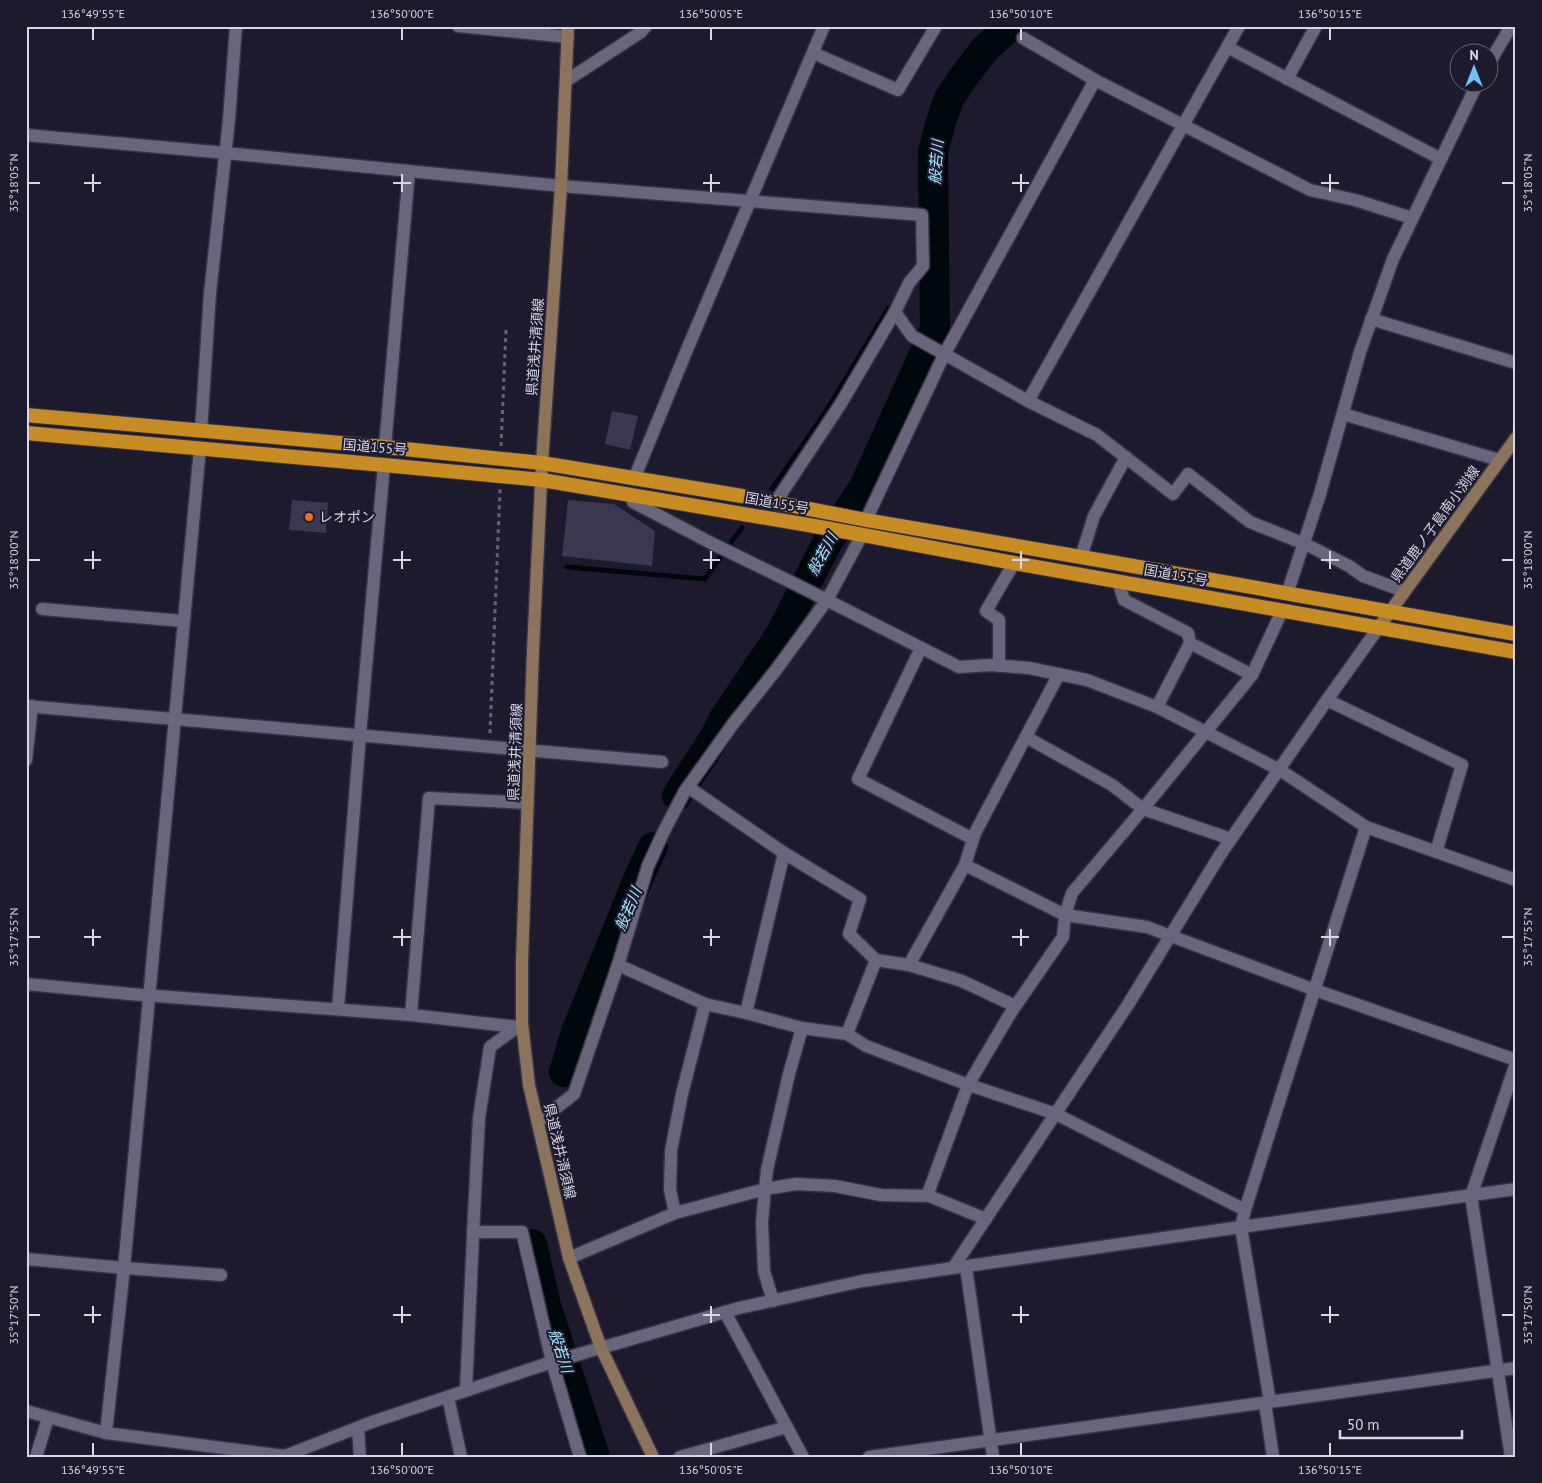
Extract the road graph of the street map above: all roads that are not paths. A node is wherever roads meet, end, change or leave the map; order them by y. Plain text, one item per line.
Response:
1 (236, 26) edge
2 (458, 26) edge
3 (646, 26) edge
4 (824, 26) edge
5 (936, 26) edge
6 (1238, 26) edge
7 (1316, 26) edge
8 (1511, 26) edge
9 (568, 32) edge
10 (1023, 38) dead end
11 (1500, 45) edge
12 (1227, 47) junction
13 (812, 53) junction
14 (1287, 78) junction
15 (1095, 80) junction
16 (566, 81) junction
17 (1473, 92) edge
18 (1183, 126) junction
19 (26, 135) edge
20 (226, 153) junction
21 (1441, 159) junction
22 (409, 171) junction
23 (561, 186) junction
24 (750, 202) junction
25 (1412, 218) junction
26 (895, 312) junction
27 (1372, 319) junction
28 (941, 353) junction
29 (1516, 363) edge
30 (1028, 402) junction
31 (1343, 414) junction
32 (26, 415) edge
33 (201, 431) junction
34 (26, 433) edge
35 (1516, 438) edge
36 (385, 447) junction
37 (200, 448) junction
38 (1126, 458) junction
39 (1499, 460) junction
40 (542, 463) junction
41 (384, 464) junction
42 (634, 479) junction
43 (542, 480) junction
44 (631, 496) junction
45 (775, 502) junction
46 (864, 520) junction
47 (859, 534) junction
48 (1305, 544) junction
49 (1081, 557) junction
50 (1014, 563) junction
51 (1118, 581) junction
52 (1404, 591) junction
53 (1287, 594) junction
54 (824, 598) junction
55 (42, 609) dead end
56 (1282, 611) junction
57 (1390, 612) junction
58 (183, 621) junction
59 (1379, 628) junction
60 (1516, 634) edge
61 (1190, 643) junction
62 (921, 648) junction
63 (1516, 652) edge
64 (999, 666) junction
65 (1059, 674) junction
66 (1252, 675) junction
67 (1327, 700) junction
68 (29, 706) edge
69 (1157, 707) junction
70 (175, 718) junction
71 (1206, 731) junction
72 (360, 735) junction
73 (1026, 737) junction
74 (530, 749) junction
75 (26, 760) edge
76 (662, 762) dead end
77 (1280, 770) junction
78 (688, 787) junction
79 (528, 803) junction
80 (1143, 809) junction
81 (1366, 827) junction
82 (973, 839) junction
83 (1231, 839) junction
84 (1436, 852) junction
85 (784, 854) junction
86 (965, 865) junction
87 (1516, 880) edge
88 (1065, 915) junction
89 (1171, 935) junction
90 (876, 960) junction
91 (618, 965) junction
92 (909, 965) junction
93 (26, 984) edge
94 (1315, 990) junction
95 (149, 996) junction
96 (705, 1004) junction
97 (1015, 1006) junction
98 (338, 1009) junction
99 (746, 1014) junction
100 (411, 1015) junction
101 (520, 1025) junction
102 (802, 1028) junction
103 (847, 1034) junction
104 (1516, 1061) edge
105 (968, 1085) junction
106 (1056, 1114) junction
107 (538, 1122) junction
108 (765, 1189) junction
109 (1516, 1189) edge
110 (927, 1196) junction
111 (1471, 1196) junction
112 (1245, 1210) junction
113 (675, 1213) junction
114 (986, 1219) junction
115 (1241, 1227) junction
116 (473, 1232) junction
117 (569, 1258) junction
118 (26, 1259) edge
119 (966, 1267) junction
120 (124, 1268) junction
121 (953, 1268) junction
122 (221, 1275) dead end
123 (773, 1301) junction
124 (725, 1312) junction
125 (601, 1348) junction
126 (552, 1362) junction
127 (1516, 1368) edge
128 (1498, 1370) junction
129 (466, 1390) junction
130 (448, 1397) junction
131 (1267, 1402) junction
132 (26, 1411) edge
133 (48, 1418) junction
134 (787, 1427) junction
135 (358, 1428) junction
136 (106, 1433) junction
137 (990, 1439) junction
138 (283, 1456) edge
139 (36, 1457) edge
140 (360, 1457) edge
141 (461, 1457) edge
142 (580, 1457) edge
143 (654, 1457) edge
144 (680, 1457) edge
145 (803, 1457) edge
146 (869, 1457) edge
147 (993, 1457) edge
148 (1273, 1457) edge
149 (1511, 1457) edge

1 - 20 street
2 - 9 street
3 - 16 street
4 - 13 street
5 - 13 street
6 - 12 street
7 - 14 street
8 - 11 street
9 - 16 main road, 県道浅井清須線
10 - 15 street
12 - 14 street
12 - 18 street
13 - 24 street
14 - 21 street
15 - 18 street
15 - 28 street
16 - 23 main road, 県道浅井清須線
17 - 21 street
18 - 25 street
18 - 30 street
19 - 20 street
20 - 22 street
20 - 33 street
21 - 25 street
22 - 23 street
22 - 36 street
23 - 24 street
23 - 40 main road, 県道浅井清須線
24 - 26 street
24 - 42 street
25 - 27 street
26 - 28 street
26 - 45 street
27 - 29 street
27 - 31 street
28 - 30 street
28 - 46 street
30 - 38 street
31 - 39 street
31 - 48 street
32 - 33 highway, 国道155号
33 - 36 highway, 国道155号
34 - 37 highway, 国道155号
35 - 39 main road, 県道鹿ノ子島南小渕線
36 - 40 highway, 国道155号
37 - 41 highway, 国道155号
37 - 58 street
38 - 48 street
38 - 49 street
39 - 52 main road, 県道鹿ノ子島南小渕線
40 - 42 highway, 国道155号
40 - 43 main road, 県道浅井清須線
41 - 43 highway, 国道155号
41 - 72 street
42 - 45 highway, 国道155号
43 - 44 highway, 国道155号
43 - 74 main road, 県道浅井清須線
44 - 47 highway, 国道155号
44 - 54 street
45 - 46 highway, 国道155号
46 - 49 highway, 国道155号
47 - 50 highway, 国道155号
47 - 54 street
48 - 52 street
48 - 53 street
49 - 53 highway, 国道155号
50 - 51 highway, 国道155号
50 - 64 street
51 - 56 highway, 国道155号
51 - 61 street
52 - 57 main road, 県道鹿ノ子島南小渕線
53 - 57 highway, 国道155号
54 - 62 street
54 - 78 street
55 - 58 street
56 - 59 highway, 国道155号
56 - 66 street
57 - 59 main road, 県道鹿ノ子島南小渕線
57 - 60 highway, 国道155号
58 - 70 street
59 - 63 highway, 国道155号
59 - 67 street
61 - 66 street
61 - 69 street
62 - 64 street
62 - 82 street
64 - 65 street
65 - 69 street
65 - 73 street
66 - 71 street
67 - 77 street
67 - 84 street
68 - 70 street
68 - 75 street
69 - 71 street
70 - 72 street
70 - 95 street
71 - 77 street
71 - 80 street
72 - 74 street
72 - 98 street
73 - 80 street
73 - 82 street
74 - 76 street
74 - 79 main road, 県道浅井清須線
77 - 81 street
77 - 83 street
78 - 85 street
78 - 91 street
79 - 100 street
79 - 101 main road, 県道浅井清須線
80 - 83 street
80 - 88 street
81 - 84 street
81 - 94 street
82 - 86 street
83 - 89 street
84 - 87 street
85 - 90 street
85 - 99 street
86 - 88 street
86 - 92 street
88 - 89 street
88 - 97 street
89 - 94 street
89 - 106 street
90 - 92 street
90 - 103 street
91 - 96 street
91 - 107 street
92 - 97 street
93 - 95 street
94 - 104 street
94 - 112 street
95 - 98 street
95 - 120 street
96 - 99 street
96 - 113 street
97 - 105 street
98 - 100 street
99 - 102 street
100 - 101 street
101 - 107 main road, 県道浅井清須線
101 - 116 street
102 - 103 street
102 - 108 street
103 - 105 street
104 - 111 street
105 - 106 street
105 - 110 street
106 - 112 street
106 - 114 street
107 - 117 main road, 県道浅井清須線
108 - 110 street
108 - 113 street
108 - 123 street
109 - 111 street
110 - 114 street
111 - 115 street
111 - 128 street
112 - 115 street
113 - 117 street
114 - 121 street
115 - 119 street
115 - 131 street
116 - 126 street
116 - 129 street
117 - 125 main road, 県道浅井清須線
118 - 120 street
119 - 121 street
119 - 137 street
120 - 122 street
120 - 136 street
121 - 123 street
123 - 124 street
124 - 125 street
124 - 134 street
125 - 126 street
125 - 143 main road, 県道浅井清須線
126 - 129 street
126 - 142 street
127 - 128 street
128 - 131 street
128 - 149 street
129 - 130 street
130 - 135 street
130 - 141 street
131 - 137 street
131 - 148 street
132 - 133 street
133 - 136 street
133 - 139 street
134 - 144 street
134 - 145 street
135 - 138 street
135 - 140 street
136 - 138 street
137 - 146 street
137 - 147 street

